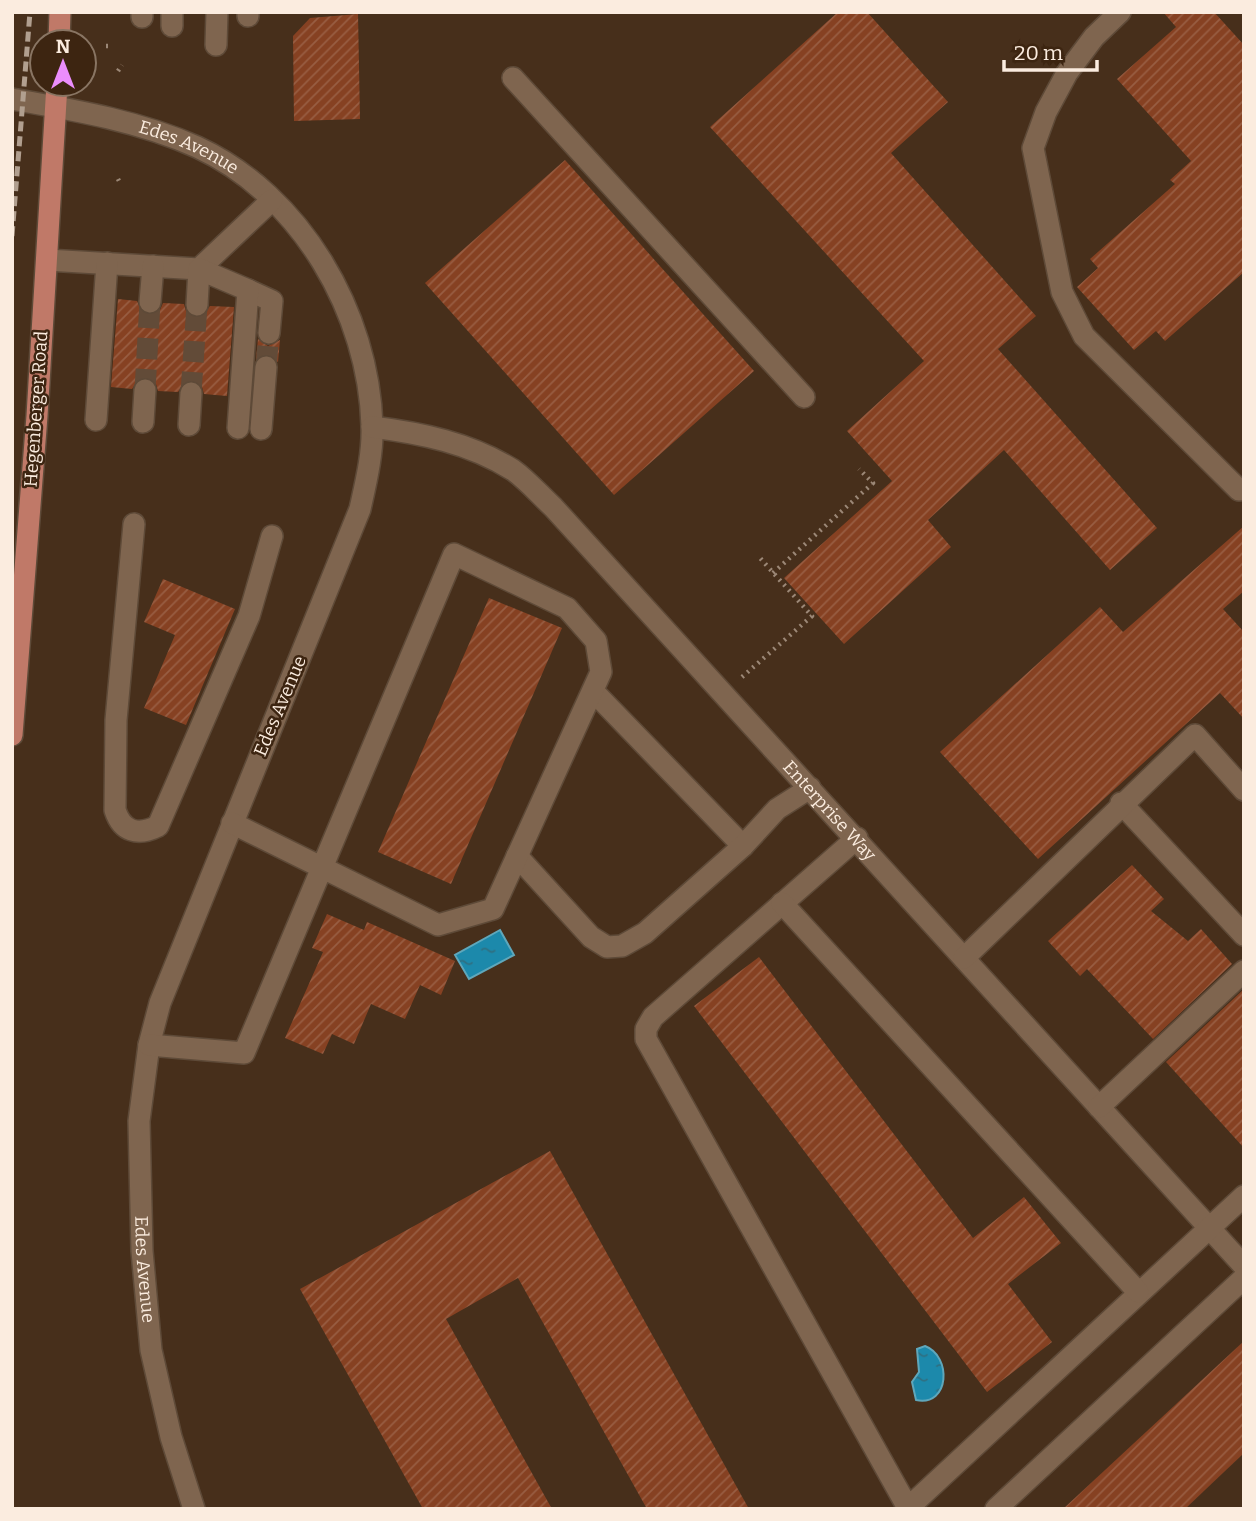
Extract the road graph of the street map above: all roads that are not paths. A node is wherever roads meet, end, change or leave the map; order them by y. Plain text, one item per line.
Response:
1 (217, 12) edge
2 (1120, 12) edge
3 (216, 45) dead end
4 (513, 78) dead end
5 (57, 98) edge
6 (12, 99) edge
7 (57, 107) junction
8 (272, 200) junction
9 (47, 260) junction
10 (107, 264) junction
11 (153, 266) junction
12 (199, 269) junction
13 (248, 290) junction
14 (150, 302) tunnel mouth
15 (197, 305) tunnel mouth
16 (269, 333) tunnel mouth
17 (266, 367) tunnel mouth
18 (145, 390) tunnel mouth
19 (191, 393) tunnel mouth
20 (804, 397) dead end
21 (96, 420) dead end
22 (143, 422) dead end
23 (189, 425) dead end
24 (372, 427) junction
25 (238, 428) dead end
26 (261, 429) dead end
27 (1242, 491) edge
28 (134, 524) dead end
29 (272, 536) dead end
30 (593, 691) junction
31 (12, 735) edge
32 (810, 788) junction
33 (1244, 790) edge
34 (1121, 803) junction
35 (232, 823) junction
36 (857, 838) junction
37 (743, 846) junction
38 (517, 856) junction
39 (322, 867) junction
40 (782, 903) junction
41 (1244, 935) edge
42 (964, 958) junction
43 (1244, 971) edge
44 (149, 1045) junction
45 (1099, 1107) junction
46 (1244, 1196) edge
47 (1209, 1227) junction
48 (1244, 1266) edge
49 (1244, 1278) edge
50 (1138, 1292) junction
51 (194, 1509) edge
52 (996, 1509) edge

1 - 3 street
2 - 27 street
4 - 20 street
5 - 7 main road, Hegenberger Road
6 - 7 street, Edes Avenue
7 - 8 street, Edes Avenue
7 - 9 main road, Hegenberger Road
8 - 12 street
8 - 24 street, Edes Avenue
9 - 10 street
9 - 31 main road, Hegenberger Road
10 - 11 street
10 - 21 street
11 - 12 street
11 - 14 street
12 - 13 street
12 - 15 street
13 - 16 street
13 - 25 street
17 - 26 street
18 - 22 street
19 - 23 street
24 - 32 street, Enterprise Way
24 - 35 street, Edes Avenue
28 - 29 street
30 - 37 street
30 - 38 street
30 - 39 street
32 - 36 street, Enterprise Way
32 - 37 street
33 - 34 street
34 - 41 street
34 - 42 street
35 - 39 street
35 - 44 street, Edes Avenue
36 - 40 street
36 - 42 street, Enterprise Way
37 - 38 street
38 - 39 street
39 - 44 street
40 - 50 street
40 - 50 street
42 - 45 street, Enterprise Way
43 - 45 street
44 - 51 street, Edes Avenue
45 - 47 street, Enterprise Way
46 - 47 street
47 - 48 street, Enterprise Way
47 - 50 street
49 - 52 street

